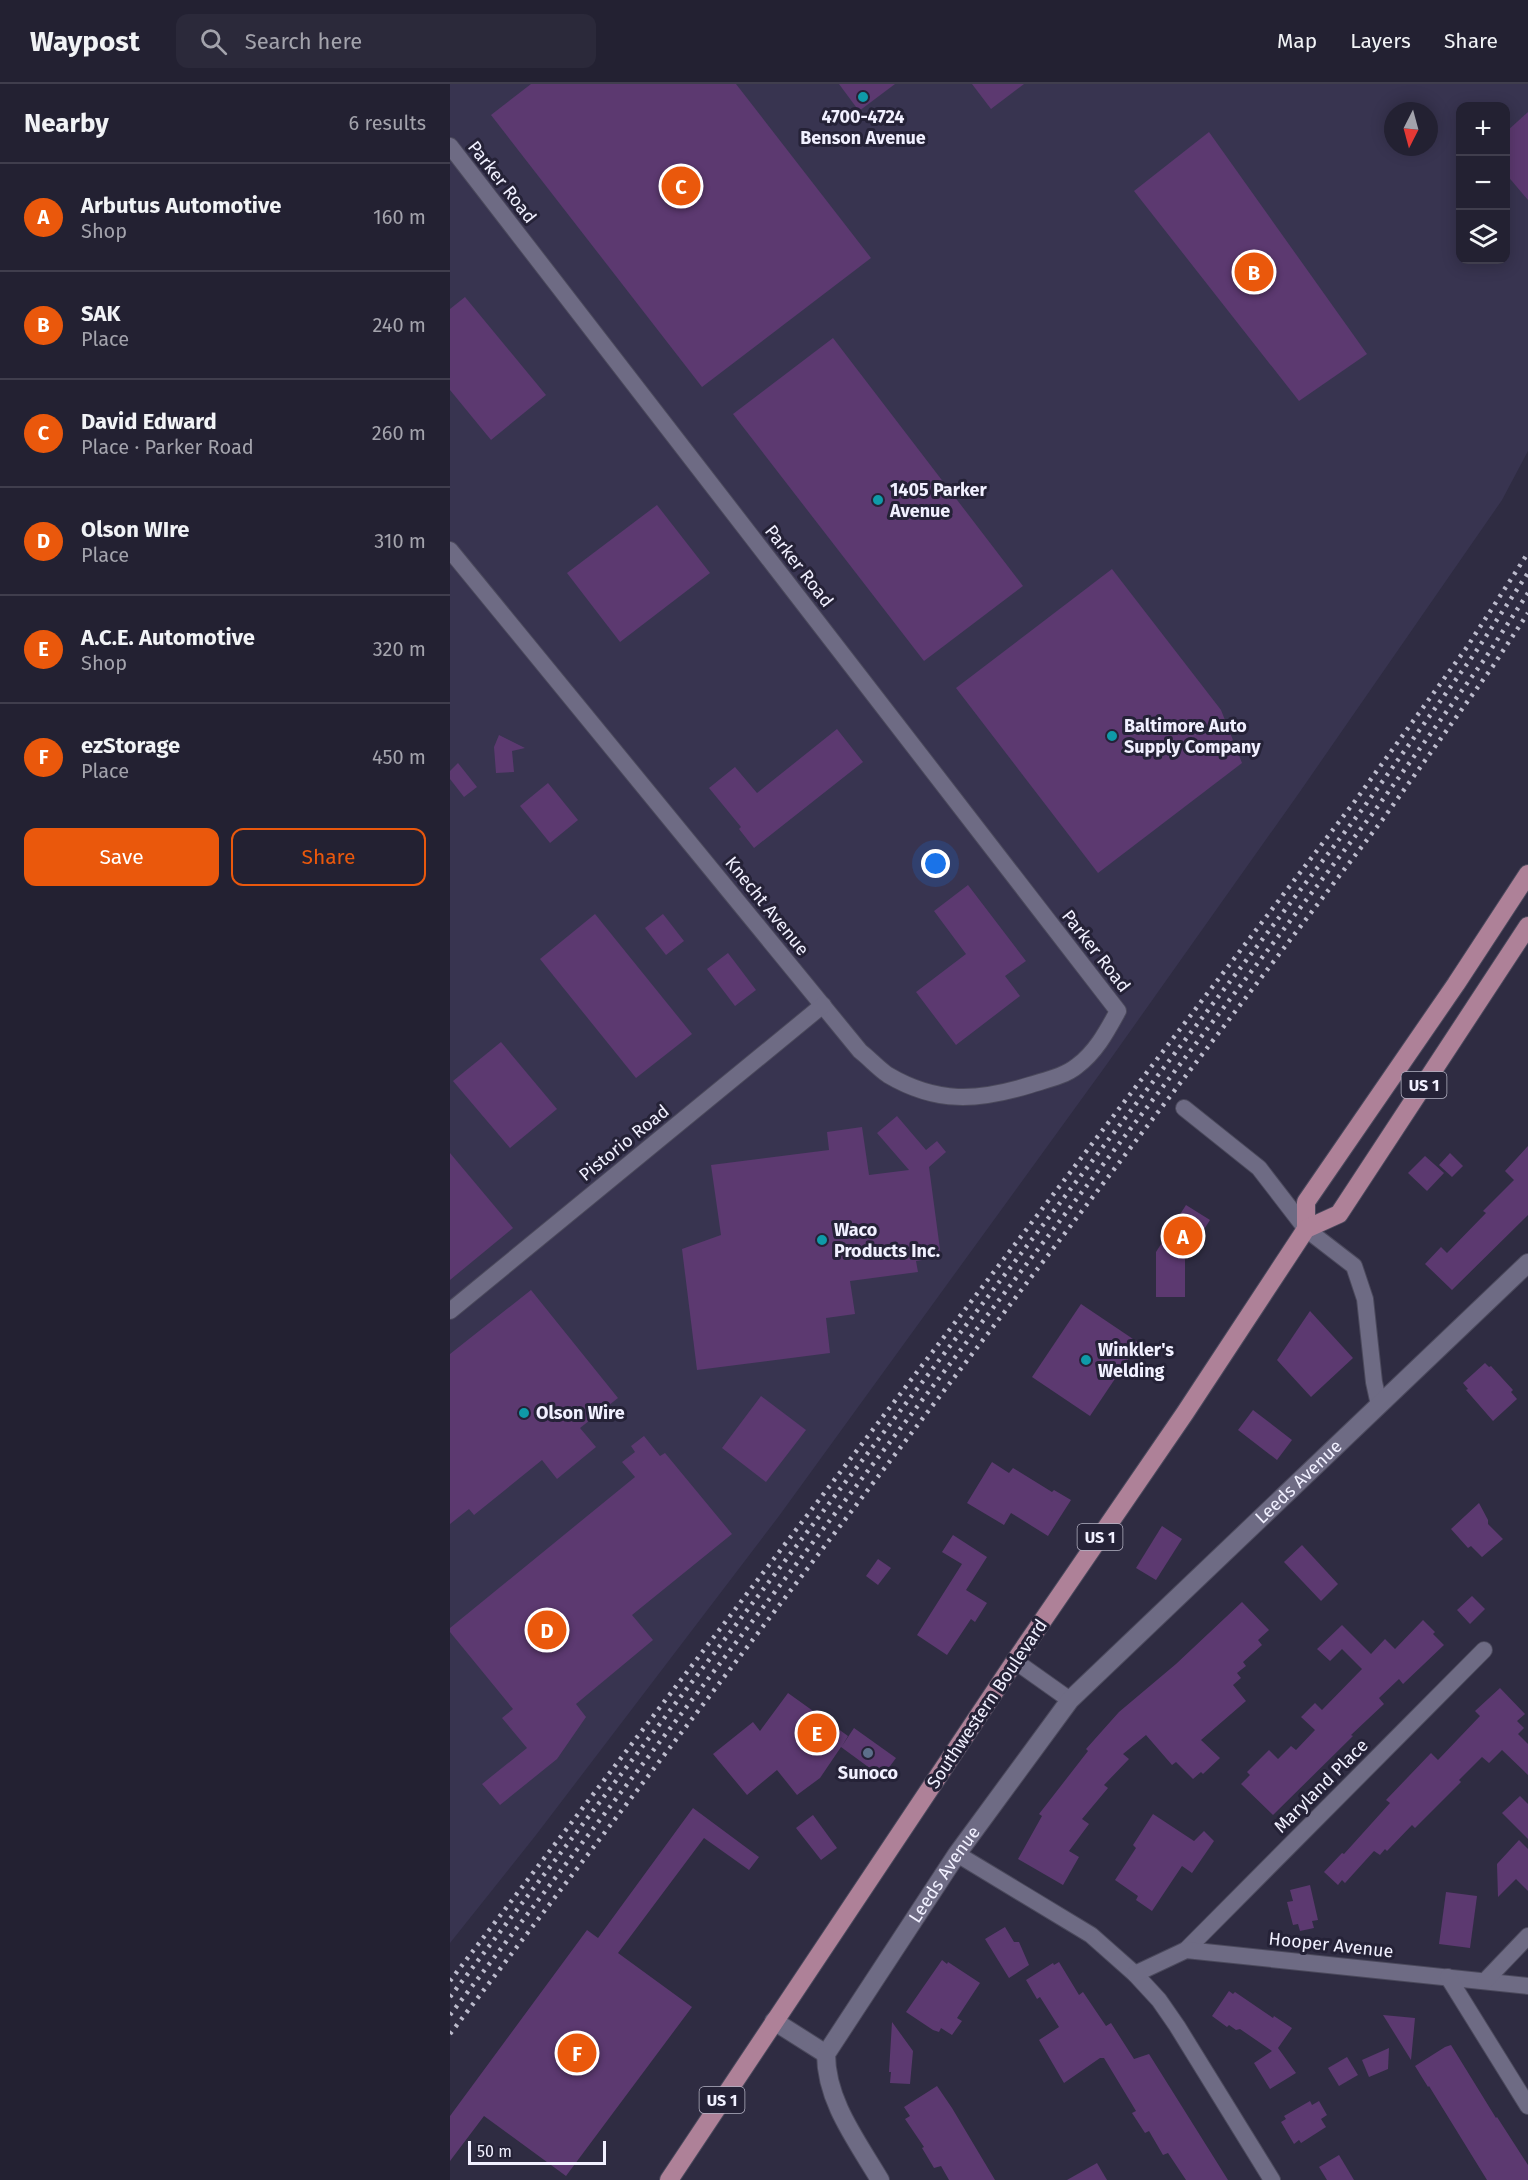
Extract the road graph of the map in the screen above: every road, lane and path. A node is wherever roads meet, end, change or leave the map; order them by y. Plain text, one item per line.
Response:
1 (450, 146) edge
2 (450, 549) edge
3 (1528, 874) edge
4 (1528, 926) edge
5 (823, 1005) junction
6 (1118, 1011) joint
7 (1184, 1108) dead end
8 (1306, 1229) junction
9 (1528, 1263) edge
10 (450, 1311) edge
11 (1379, 1405) junction
12 (1484, 1650) dead end
13 (1015, 1661) junction
14 (1070, 1700) junction
15 (957, 1854) junction
16 (1528, 1936) edge
17 (1186, 1950) junction
18 (1136, 1974) junction
19 (1448, 1977) junction
20 (1485, 1981) junction
21 (1528, 1986) edge
22 (774, 2021) junction
23 (826, 2054) junction
24 (1528, 2106) edge
25 (669, 2180) edge
26 (880, 2180) edge
27 (1272, 2180) edge

1 - 6 street, Parker Road
2 - 5 street, Knecht Avenue
3 - 8 main road, US 1
4 - 8 main road, US 1
5 - 6 street, Knecht Avenue
5 - 10 street, Pistorio Road
7 - 8 street
8 - 11 street
8 - 13 main road, Southwestern Boulevard / US 1
9 - 11 street, Leeds Avenue
11 - 14 street, Leeds Avenue
12 - 17 street, Maryland Place
13 - 14 street
13 - 22 main road, Southwestern Boulevard / US 1
14 - 15 street, Leeds Avenue
15 - 18 street
15 - 23 street, Leeds Avenue
16 - 20 street
17 - 18 street
17 - 19 street, Hooper Avenue
18 - 27 street
19 - 20 street, Hooper Avenue
19 - 24 street
20 - 21 street, Hooper Avenue
22 - 23 street
22 - 25 main road, Southwestern Boulevard / US 1
23 - 26 street

